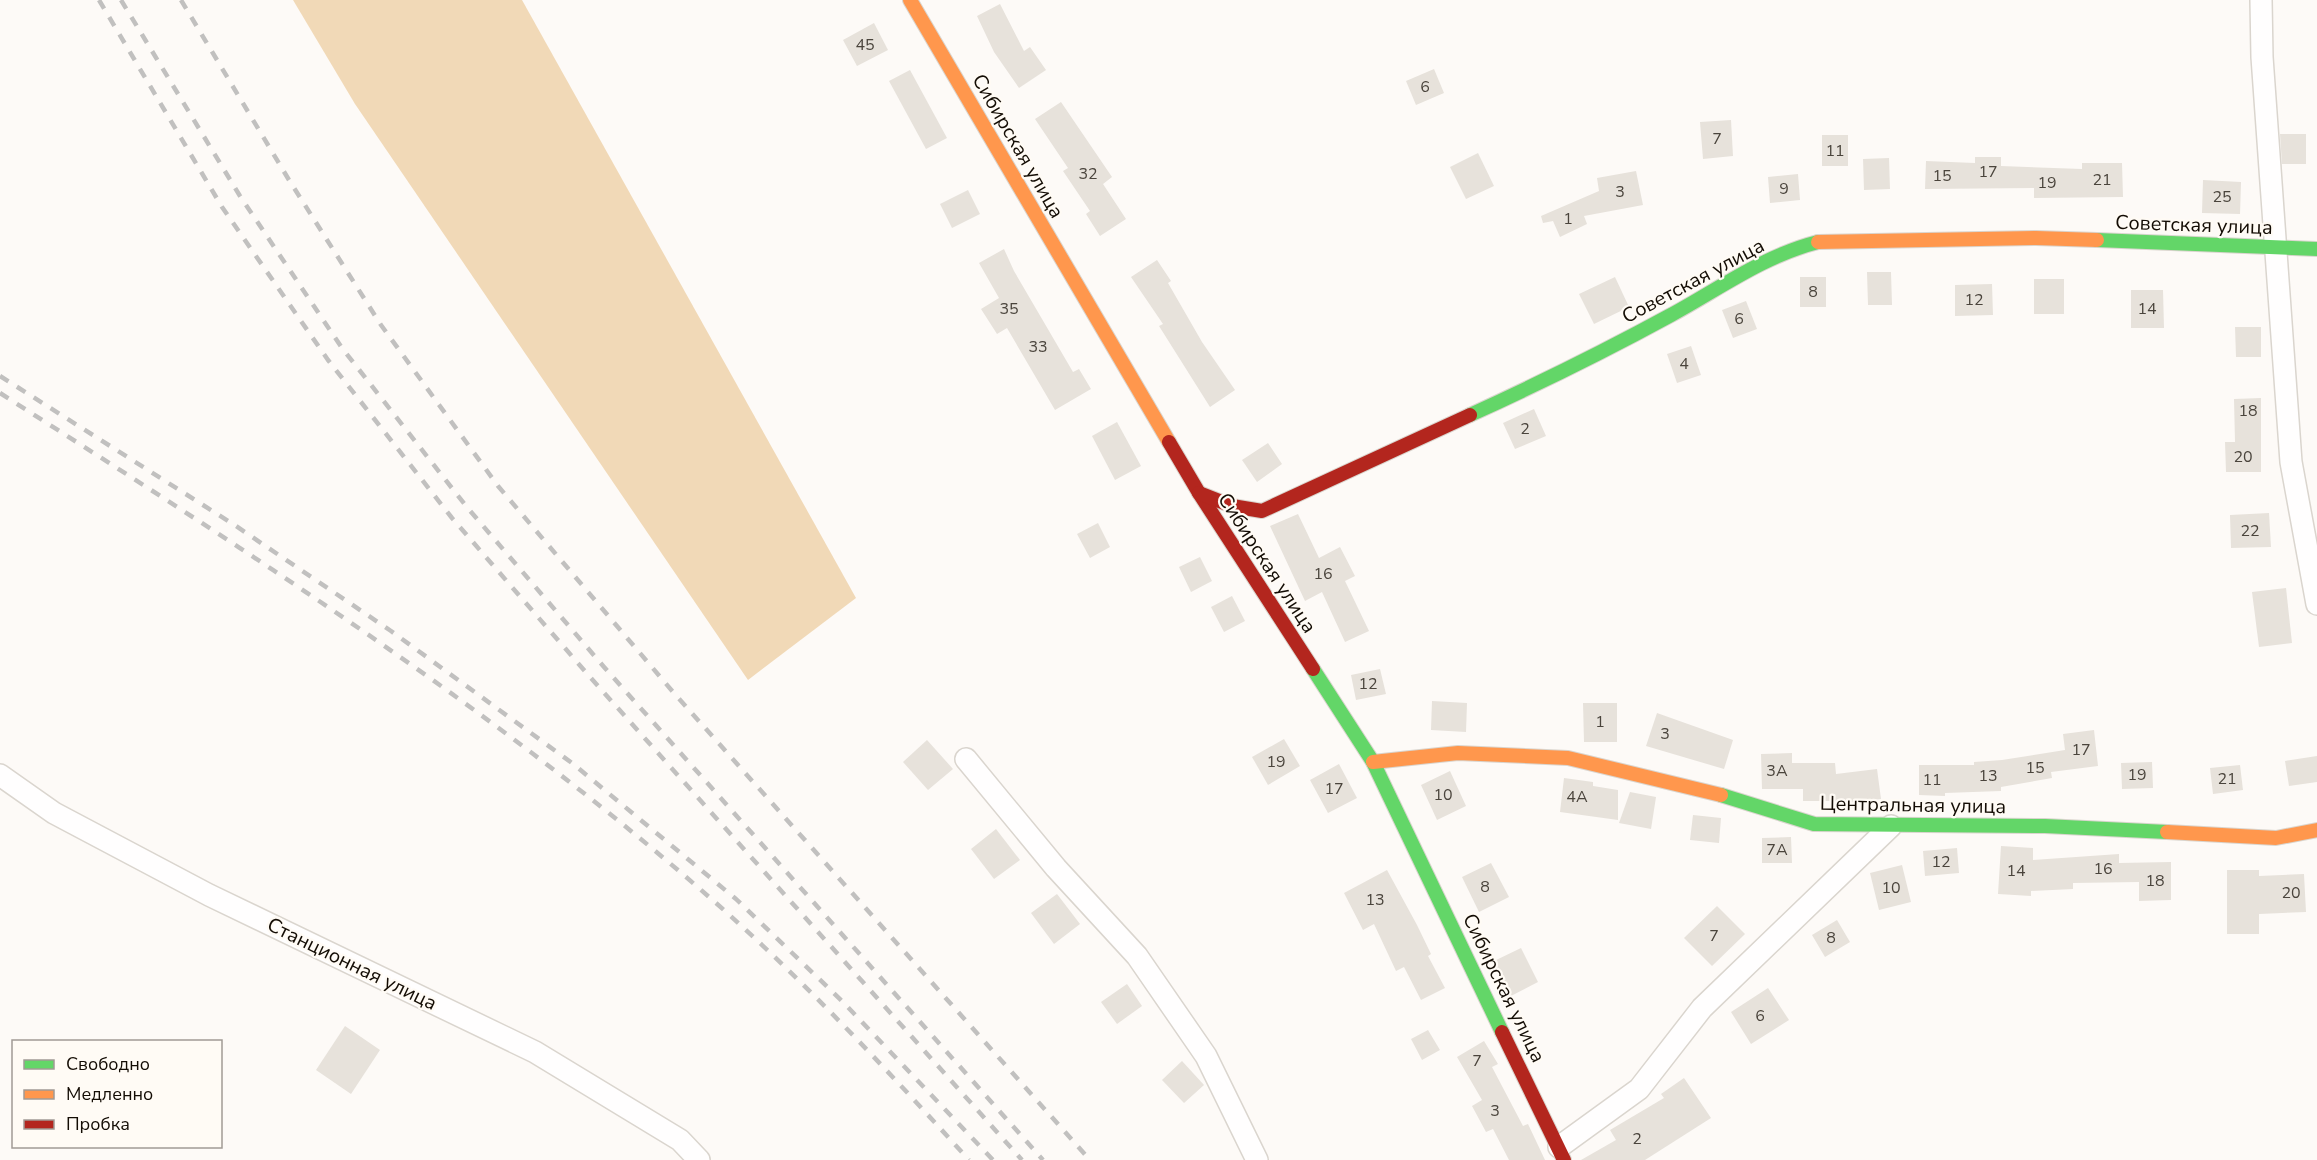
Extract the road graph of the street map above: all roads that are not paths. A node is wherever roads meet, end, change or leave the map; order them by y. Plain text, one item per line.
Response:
1 (910, 0) edge
2 (2261, 0) edge
3 (2274, 248) junction
4 (2317, 249) edge
5 (1198, 493) junction
6 (2317, 604) edge
7 (966, 759) dead end
8 (1373, 762) junction
9 (0, 775) edge
10 (1891, 825) junction
11 (2317, 830) edge
12 (1562, 1154) edge
13 (699, 1160) edge
14 (1257, 1160) edge

1 - 5 street, Сибирская улица
2 - 3 street
3 - 4 street, Советская улица
3 - 5 street, Советская улица
3 - 6 street
5 - 8 street, Сибирская улица
7 - 14 street
8 - 10 street, Центральная улица
8 - 12 street, Сибирская улица
9 - 13 street, Станционная улица
10 - 11 street, Центральная улица
10 - 12 street

